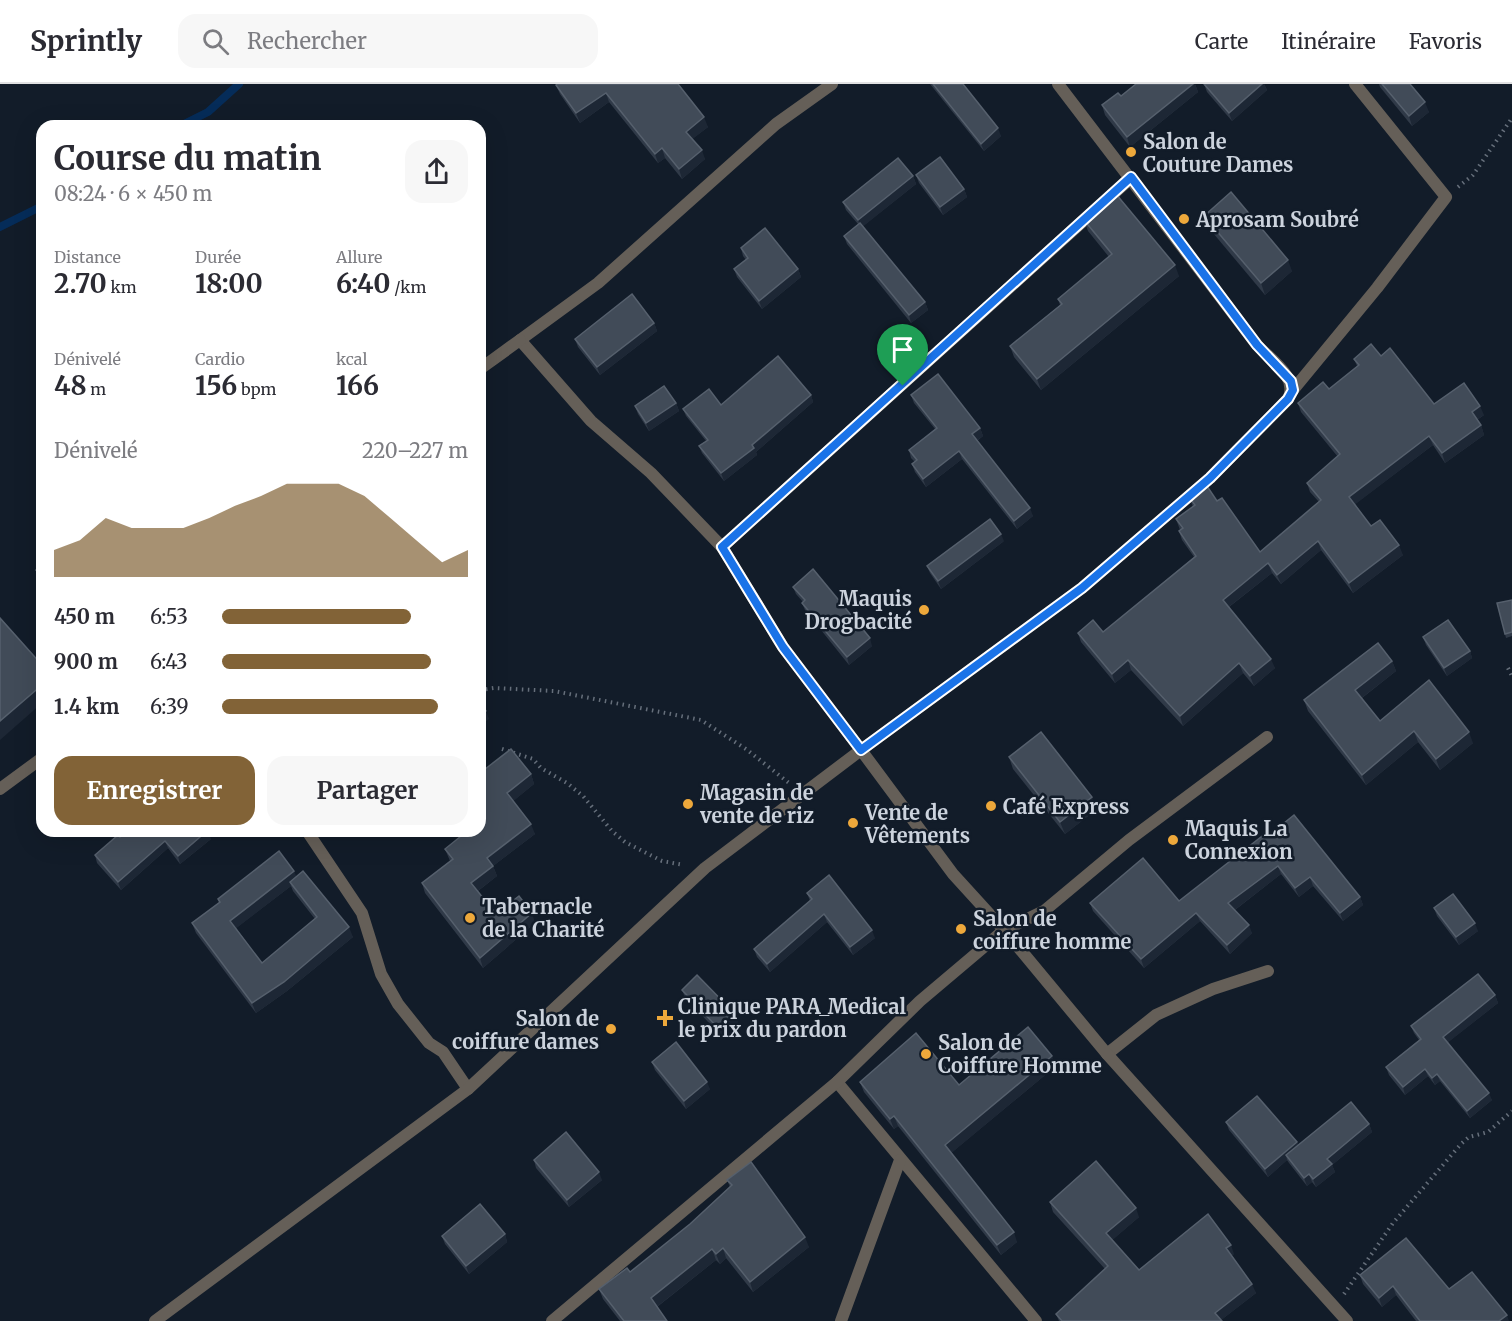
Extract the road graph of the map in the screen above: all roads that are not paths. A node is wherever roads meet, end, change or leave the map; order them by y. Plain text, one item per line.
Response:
1 (832, 84) edge
2 (1058, 84) edge
3 (1355, 84) edge
4 (1131, 177) junction
5 (520, 340) junction
6 (486, 365) edge
7 (1293, 390) junction
8 (722, 547) junction
9 (1267, 737) dead end
10 (861, 750) junction
11 (36, 762) edge
12 (0, 789) edge
13 (310, 837) edge
14 (1004, 930) junction
15 (1268, 971) dead end
16 (1107, 1054) junction
17 (837, 1082) junction
18 (468, 1089) junction
19 (900, 1160) junction
20 (155, 1321) edge
21 (552, 1321) edge
22 (841, 1321) edge
23 (1036, 1321) edge
24 (1347, 1321) edge

1 - 5 street
2 - 4 street
3 - 7 street
4 - 7 street
4 - 8 street
5 - 6 street
5 - 8 street
7 - 10 street
8 - 10 street
9 - 14 street
10 - 14 street
10 - 18 street
11 - 12 street
13 - 18 street
14 - 16 street
14 - 17 street
15 - 16 street
16 - 24 street
17 - 19 street
17 - 21 street
18 - 20 street
19 - 22 street
19 - 23 street

